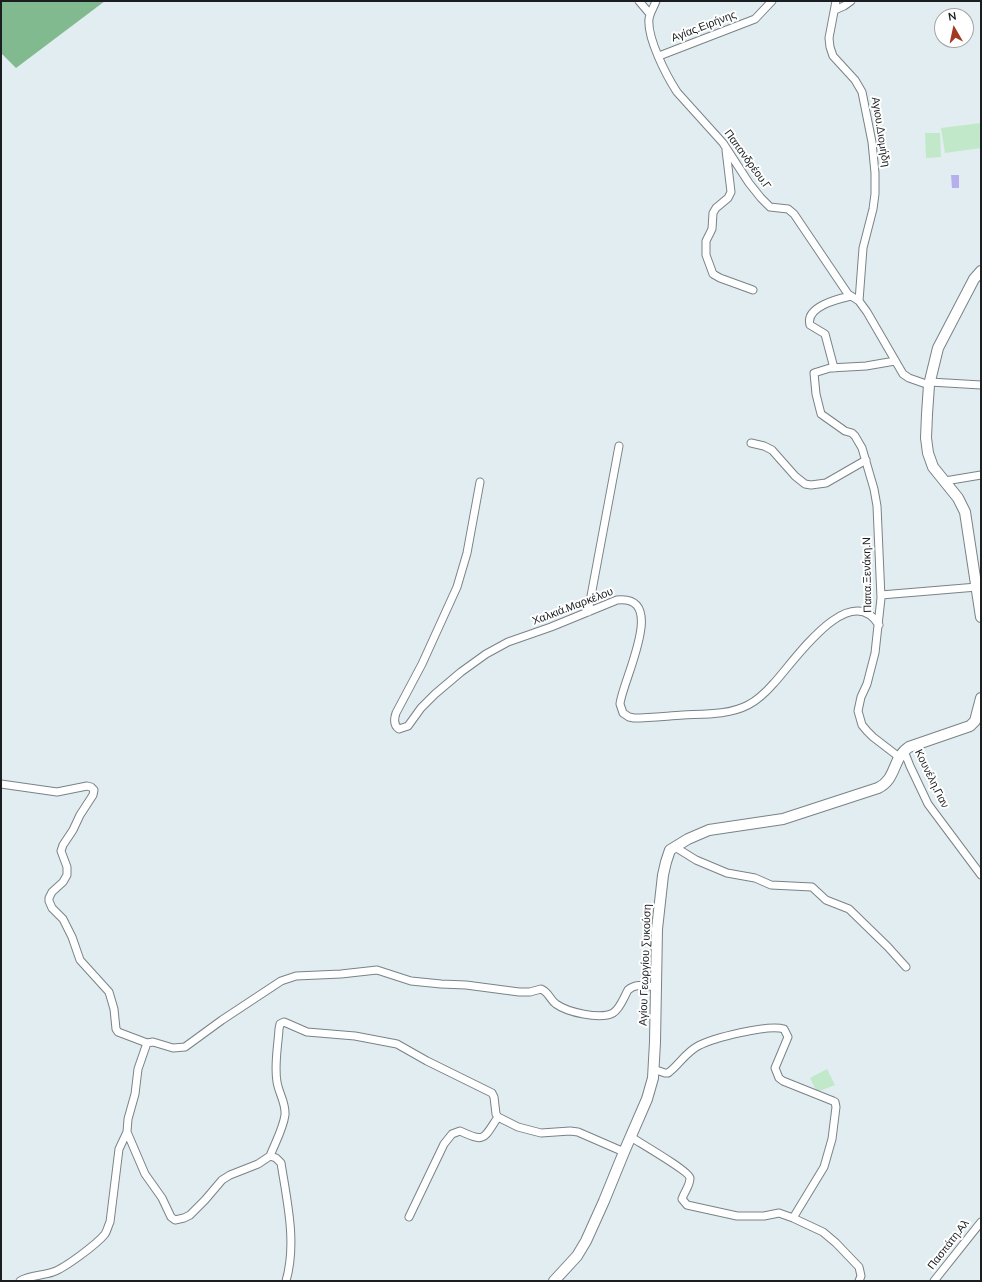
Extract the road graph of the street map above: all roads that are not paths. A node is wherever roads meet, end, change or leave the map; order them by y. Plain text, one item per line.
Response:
1 (638, 1) edge
2 (656, 1) edge
3 (772, 1) edge
4 (836, 1) edge
5 (851, 1) edge
6 (835, 10) junction
7 (650, 14) junction
8 (659, 56) junction
9 (725, 148) junction
10 (981, 271) edge
11 (753, 290) dead end
12 (851, 296) junction
13 (860, 301) junction
14 (895, 361) junction
15 (834, 368) junction
16 (929, 383) junction
17 (981, 385) edge
18 (751, 443) dead end
19 (619, 446) dead end
20 (866, 460) junction
21 (981, 475) edge
22 (945, 481) junction
23 (480, 482) dead end
24 (976, 587) junction
25 (882, 595) junction
26 (588, 612) junction
27 (981, 617) edge
28 (879, 625) junction
29 (981, 698) edge
30 (902, 754) junction
31 (1, 784) edge
32 (675, 847) junction
33 (981, 875) edge
34 (906, 967) dead end
35 (656, 987) junction
36 (147, 1043) junction
37 (653, 1069) junction
38 (498, 1117) junction
39 (128, 1132) junction
40 (631, 1137) junction
41 (624, 1152) junction
42 (270, 1156) junction
43 (409, 1217) dead end
44 (793, 1218) junction
45 (981, 1222) edge
46 (20, 1281) edge
47 (286, 1281) edge
48 (554, 1281) edge
49 (859, 1281) edge
50 (934, 1281) edge

1 - 7 street
2 - 7 street
3 - 8 street, Αγίας.Ειρήνης
4 - 6 street, Αγιου.Διομήδη
5 - 6 street
6 - 13 street, Αγιου.Διομήδη
7 - 8 street, Παπανδρέου.Γ
8 - 9 street, Παπανδρέου.Γ
9 - 11 street
9 - 12 street, Παπανδρέου.Γ
10 - 16 main road
12 - 13 street, Παπανδρέου.Γ
12 - 15 street
13 - 14 street, Παπανδρέου.Γ
14 - 15 street
14 - 16 street, Παπανδρέου.Γ
15 - 20 street, Παπα.Ξενάκη.Ν
16 - 17 street, Παπανδρέου.Γ
16 - 22 main road
18 - 20 street
19 - 26 street
20 - 25 street, Παπα.Ξενάκη.Ν
21 - 22 street
22 - 24 main road
23 - 26 street, Χαλκιά.Μαρκέλου
24 - 25 street
24 - 27 main road
25 - 28 street, Παπα.Ξενάκη.Ν
26 - 28 street, Χαλκιά.Μαρκέλου
28 - 30 street, Παπα.Ξενάκη.Ν
29 - 30 main road
30 - 32 main road
30 - 33 street, Κουνέλη.Γιαν
31 - 36 street
32 - 34 street
32 - 35 main road, Αγίου Γεωργίου Συκούση
35 - 36 street
35 - 37 main road, Αγίου Γεωργίου Συκούση
36 - 39 street
37 - 40 main road, Αγίου Γεωργίου Συκούση
37 - 44 street
38 - 41 street
38 - 42 street
38 - 43 street
39 - 42 street
39 - 46 street
40 - 41 main road, Αγίου Γεωργίου Συκούση
40 - 44 street
41 - 48 main road, Αγίου Γεωργίου Συκούση
42 - 47 street
44 - 49 street
45 - 50 street, Πασπάτη.Αλ

